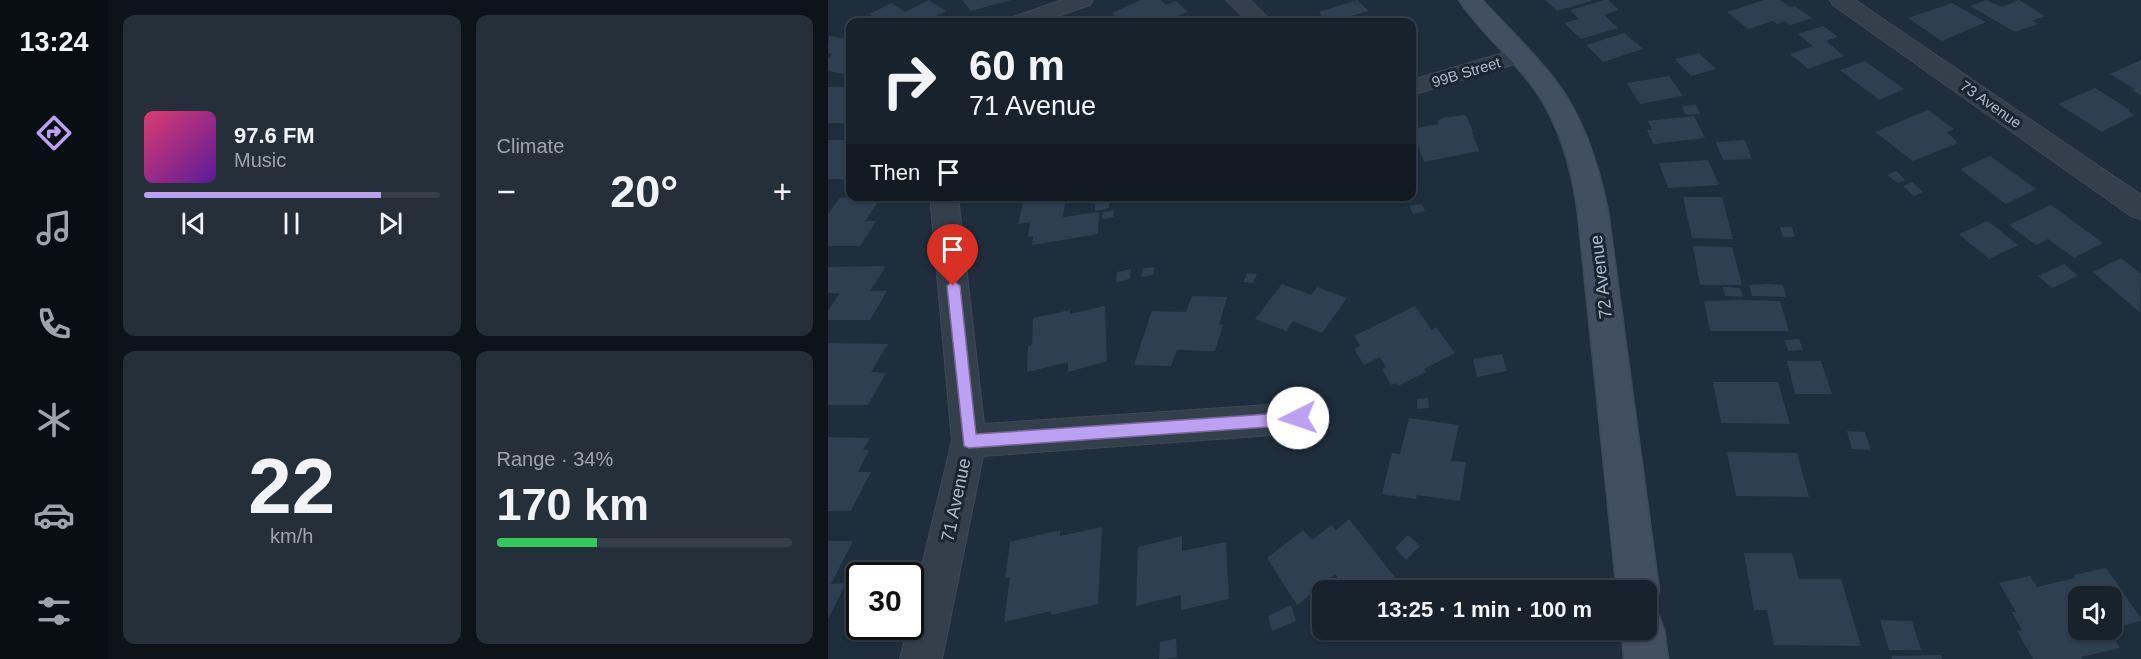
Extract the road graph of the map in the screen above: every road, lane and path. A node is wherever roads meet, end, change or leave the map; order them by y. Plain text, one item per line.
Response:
1 (1082, 0) edge
2 (1237, 0) edge
3 (1470, 0) edge
4 (1841, 0) edge
5 (1032, 18) edge
6 (1257, 18) edge
7 (1520, 55) junction
8 (1416, 87) edge
9 (2136, 200) edge
10 (945, 201) edge
11 (1298, 418) dead end
12 (969, 441) junction
13 (1637, 580) edge
14 (1644, 640) edge
15 (921, 659) edge
16 (1646, 659) edge

1 - 5 street
2 - 6 street
3 - 7 street, 72 Avenue
4 - 9 street, 73 Avenue
7 - 8 street, 99B Street
7 - 13 street, 72 Avenue
10 - 12 street, 71 Avenue
11 - 12 street
12 - 15 street, 71 Avenue
14 - 16 street

